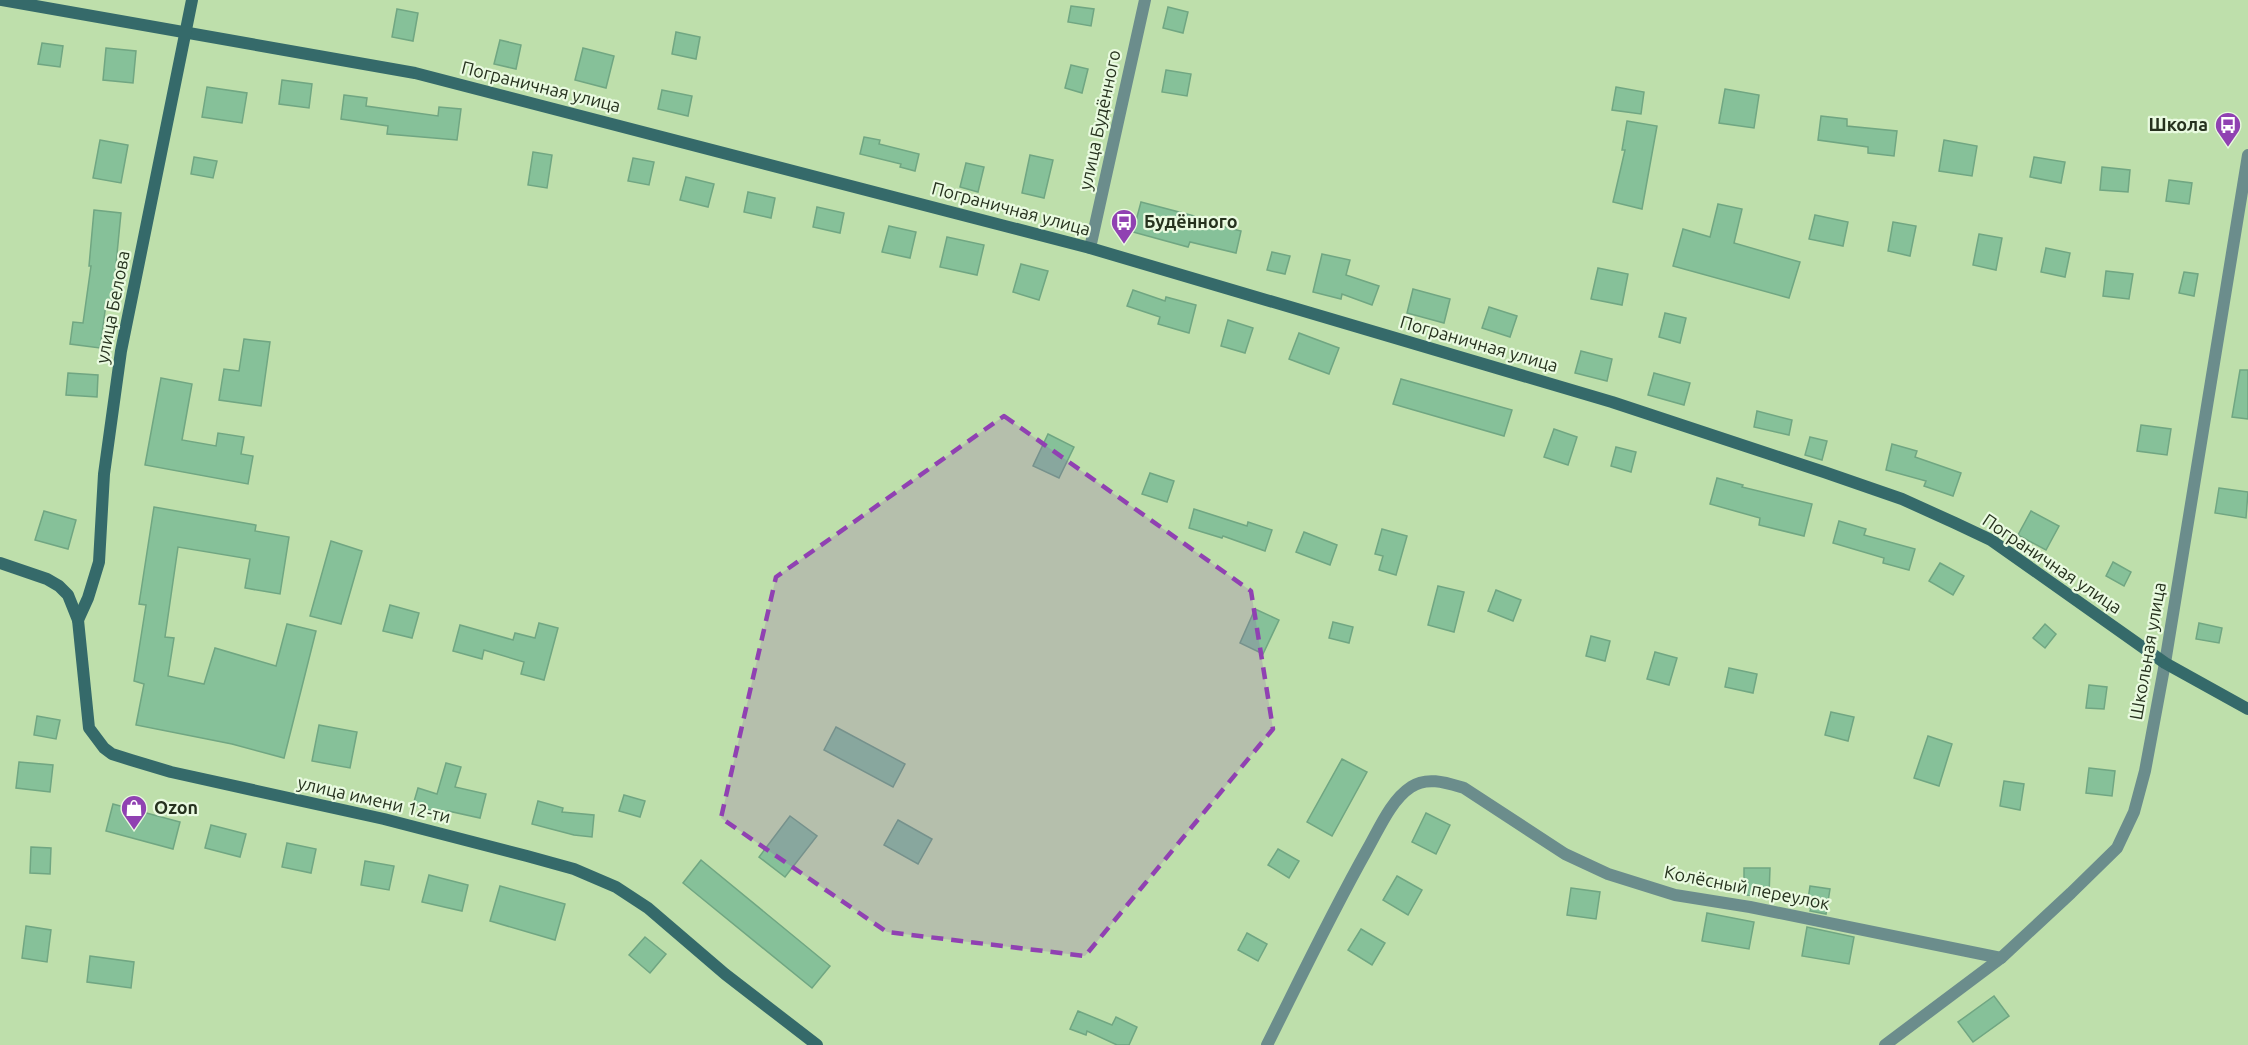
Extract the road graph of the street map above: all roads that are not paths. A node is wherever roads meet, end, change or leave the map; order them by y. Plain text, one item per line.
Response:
1 (2, 0) edge
2 (192, 0) edge
3 (1144, 0) edge
4 (186, 32) junction
5 (2248, 155) edge
6 (1090, 248) junction
7 (0, 563) edge
8 (78, 620) junction
9 (2165, 663) junction
10 (2248, 709) edge
11 (2001, 958) junction
12 (817, 1045) edge
13 (1267, 1045) edge
14 (1885, 1045) edge

1 - 4 street, Пограничная улица
2 - 4 street, улица Белова
3 - 6 street, улица Будённого
4 - 6 street, Пограничная улица
4 - 8 street, улица Белова
5 - 9 street, Школьная улица
6 - 9 street, Пограничная улица
7 - 8 street, улица имени 12-ти
8 - 12 street, улица имени 12-ти
9 - 10 street, Пограничная улица
9 - 11 street, Школьная улица
11 - 13 street, Колёсный переулок
11 - 14 street, Школьная улица

